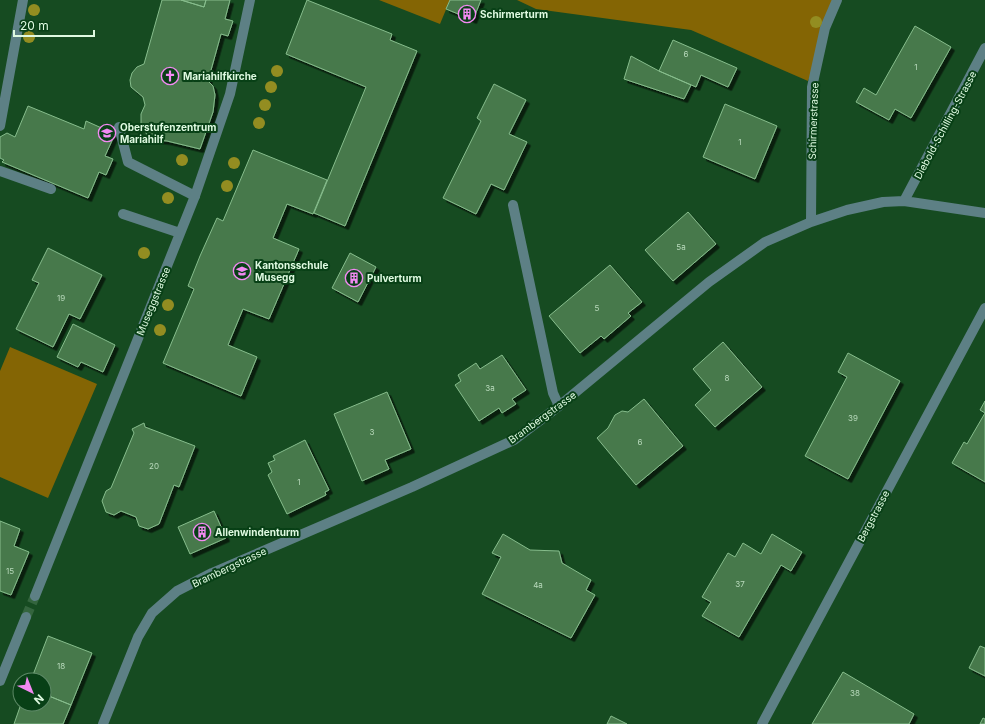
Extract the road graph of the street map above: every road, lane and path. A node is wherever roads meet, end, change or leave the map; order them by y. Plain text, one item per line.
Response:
1 (23, 0) edge
2 (250, 0) edge
3 (837, 0) edge
4 (985, 48) edge
5 (0, 126) edge
6 (119, 127) dead end
7 (0, 172) edge
8 (51, 189) dead end
9 (195, 196) junction
10 (904, 201) junction
11 (513, 205) dead end
12 (985, 212) edge
13 (123, 214) dead end
14 (811, 222) junction
15 (180, 233) junction
16 (985, 308) edge
17 (559, 406) junction
18 (35, 596) tunnel mouth
19 (26, 618) tunnel mouth
20 (0, 681) edge
21 (103, 724) edge
22 (762, 724) edge

1 - 5 street
2 - 9 street, Museggstrasse
3 - 14 street, Schirmerstrasse
4 - 10 street, Diebold-Schilling-Strasse
6 - 9 street
7 - 8 street
9 - 15 street, Museggstrasse
10 - 12 street, Brambergstrasse
10 - 14 street, Brambergstrasse
11 - 17 street
13 - 15 street
14 - 17 street, Brambergstrasse
15 - 18 street, Museggstrasse
16 - 22 street, Bergstrasse
17 - 21 street, Brambergstrasse
19 - 20 street

